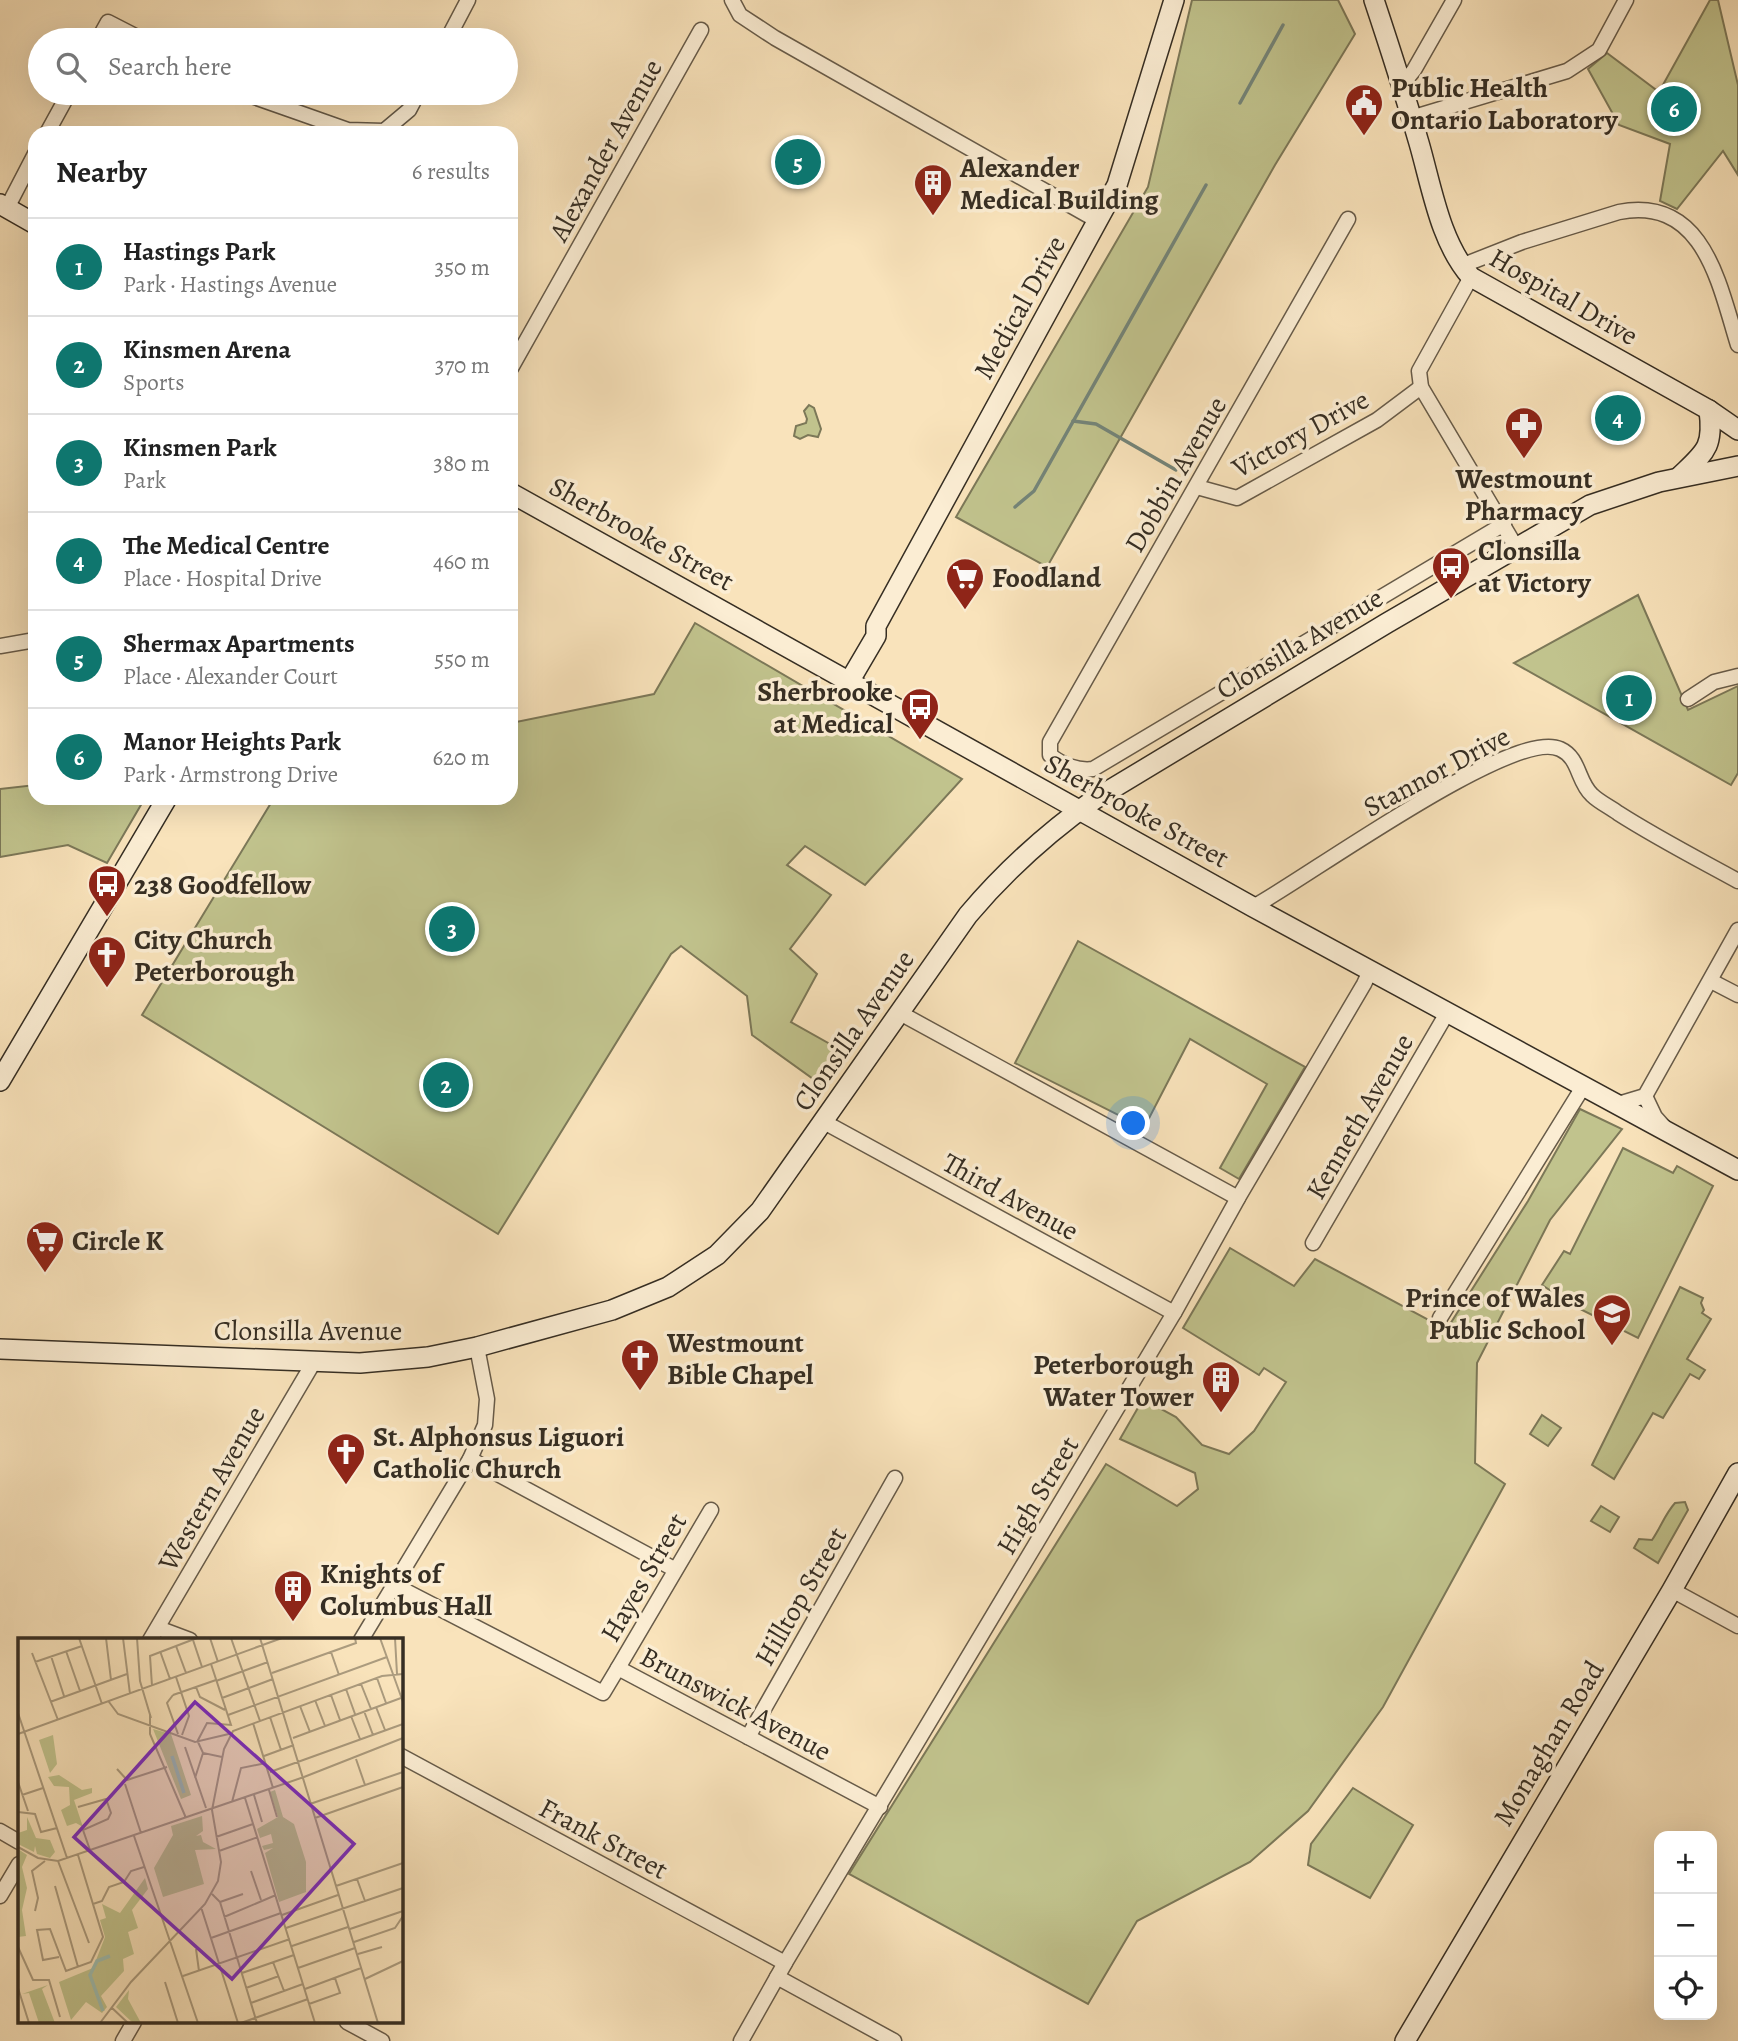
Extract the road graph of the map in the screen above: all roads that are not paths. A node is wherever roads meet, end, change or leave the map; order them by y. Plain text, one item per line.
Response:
1 (468, 0) edge
2 (732, 0) edge
3 (1174, 0) edge
4 (1374, 0) edge
5 (1454, 0) edge
6 (1626, 0) edge
7 (105, 28) edge
8 (120, 28) edge
9 (453, 28) edge
10 (701, 30) dead end
11 (1402, 85) junction
12 (62, 105) edge
13 (277, 105) edge
14 (412, 105) edge
15 (1411, 118) junction
16 (51, 126) edge
17 (337, 126) edge
18 (390, 126) edge
19 (28, 165) edge
20 (3, 206) edge
21 (1348, 219) dead end
22 (28, 220) edge
23 (1098, 222) junction
24 (1466, 272) junction
25 (1738, 345) edge
26 (518, 356) edge
27 (1420, 387) junction
28 (1709, 410) junction
29 (1738, 430) edge
30 (1738, 466) edge
31 (1678, 477) junction
32 (1197, 487) junction
33 (518, 498) edge
34 (1504, 524) junction
35 (1516, 547) junction
36 (28, 641) edge
37 (0, 646) edge
38 (1738, 676) edge
39 (844, 679) junction
40 (1688, 699) dead end
41 (1050, 755) joint
42 (163, 805) edge
43 (1079, 810) junction
44 (1738, 881) edge
45 (1253, 907) junction
46 (1738, 930) edge
47 (1370, 971) junction
48 (1711, 981) junction
49 (1738, 995) edge
50 (900, 1013) junction
51 (1447, 1013) junction
52 (0, 1081) edge
53 (1583, 1087) junction
54 (1644, 1097) junction
55 (1615, 1105) junction
56 (824, 1122) junction
57 (1670, 1133) junction
58 (1738, 1170) edge
59 (1238, 1198) junction
60 (1312, 1243) dead end
61 (1174, 1313) junction
62 (1440, 1318) dead end
63 (477, 1347) junction
64 (0, 1349) edge
65 (315, 1360) junction
66 (470, 1459) junction
67 (1738, 1473) edge
68 (895, 1478) dead end
69 (710, 1510) dead end
70 (674, 1569) junction
71 (394, 1585) junction
72 (1672, 1590) junction
73 (1738, 1626) edge
74 (154, 1634) edge
75 (178, 1638) edge
76 (362, 1638) edge
77 (618, 1668) junction
78 (748, 1737) junction
79 (402, 1757) edge
80 (880, 1807) junction
81 (0, 1832) edge
82 (18, 1841) edge
83 (18, 1866) edge
84 (0, 1896) edge
85 (785, 1963) junction
86 (777, 1978) junction
87 (133, 2024) edge
88 (351, 2024) edge
89 (123, 2041) edge
90 (382, 2041) edge
91 (741, 2041) edge
92 (894, 2041) edge
93 (1405, 2041) edge

1 - 9 street
2 - 23 street
3 - 23 main road, Medical Drive
4 - 11 main road, Hospital Drive
5 - 11 street
6 - 15 street
7 - 8 street
10 - 26 street, Alexander Avenue
11 - 15 main road, Hospital Drive
12 - 16 street
13 - 17 street
14 - 18 street
15 - 24 main road, Hospital Drive
19 - 20 street
20 - 22 main road
21 - 32 street, Dobbin Avenue
23 - 39 main road, Medical Drive
24 - 25 street
24 - 27 street
24 - 28 main road, Hospital Drive
27 - 32 street, Victory Drive
27 - 34 street
28 - 29 main road, Hospital Drive
28 - 31 main road
30 - 31 main road, Clonsilla Avenue
31 - 35 main road, Clonsilla Avenue
32 - 41 street, Dobbin Avenue
33 - 39 main road, Sherbrooke Street
34 - 35 street
34 - 41 street, Clonsilla Avenue
35 - 43 main road, Clonsilla Avenue
36 - 37 street
38 - 40 street
39 - 43 main road, Sherbrooke Street
42 - 52 main road
43 - 45 main road, Sherbrooke Street
43 - 50 main road, Clonsilla Avenue
44 - 45 street, Stannor Drive
45 - 47 main road, Sherbrooke Street
46 - 48 street
47 - 51 main road, Sherbrooke Street
47 - 59 street, High Street
48 - 49 street
48 - 54 street
50 - 56 main road, Clonsilla Avenue
50 - 59 street
51 - 53 main road, Sherbrooke Street
51 - 60 street, Kenneth Avenue
53 - 55 main road, Sherbrooke Street
53 - 62 street
54 - 55 street
54 - 57 street
55 - 57 main road, Sherbrooke Street
56 - 61 street, Third Avenue
56 - 63 main road, Clonsilla Avenue
57 - 58 main road, Sherbrooke Street
59 - 61 street, High Street
61 - 80 street, High Street
63 - 65 main road, Clonsilla Avenue
63 - 66 street
64 - 65 main road, Clonsilla Avenue
65 - 74 street, Western Avenue
66 - 70 street
66 - 71 street
67 - 72 main road, Monaghan Road
68 - 78 street, Hilltop Street
69 - 70 street, Hayes Street
70 - 77 street, Hayes Street
71 - 76 street
71 - 77 street, Brunswick Avenue
72 - 73 street
72 - 93 main road, Monaghan Road
74 - 75 street
77 - 78 street, Brunswick Avenue
78 - 80 street, Brunswick Avenue
79 - 85 street, Frank Street
80 - 85 street, High Street
81 - 82 street
83 - 84 street
85 - 86 street, High Street
86 - 91 street, High Street
86 - 92 street
87 - 89 street
88 - 90 street

